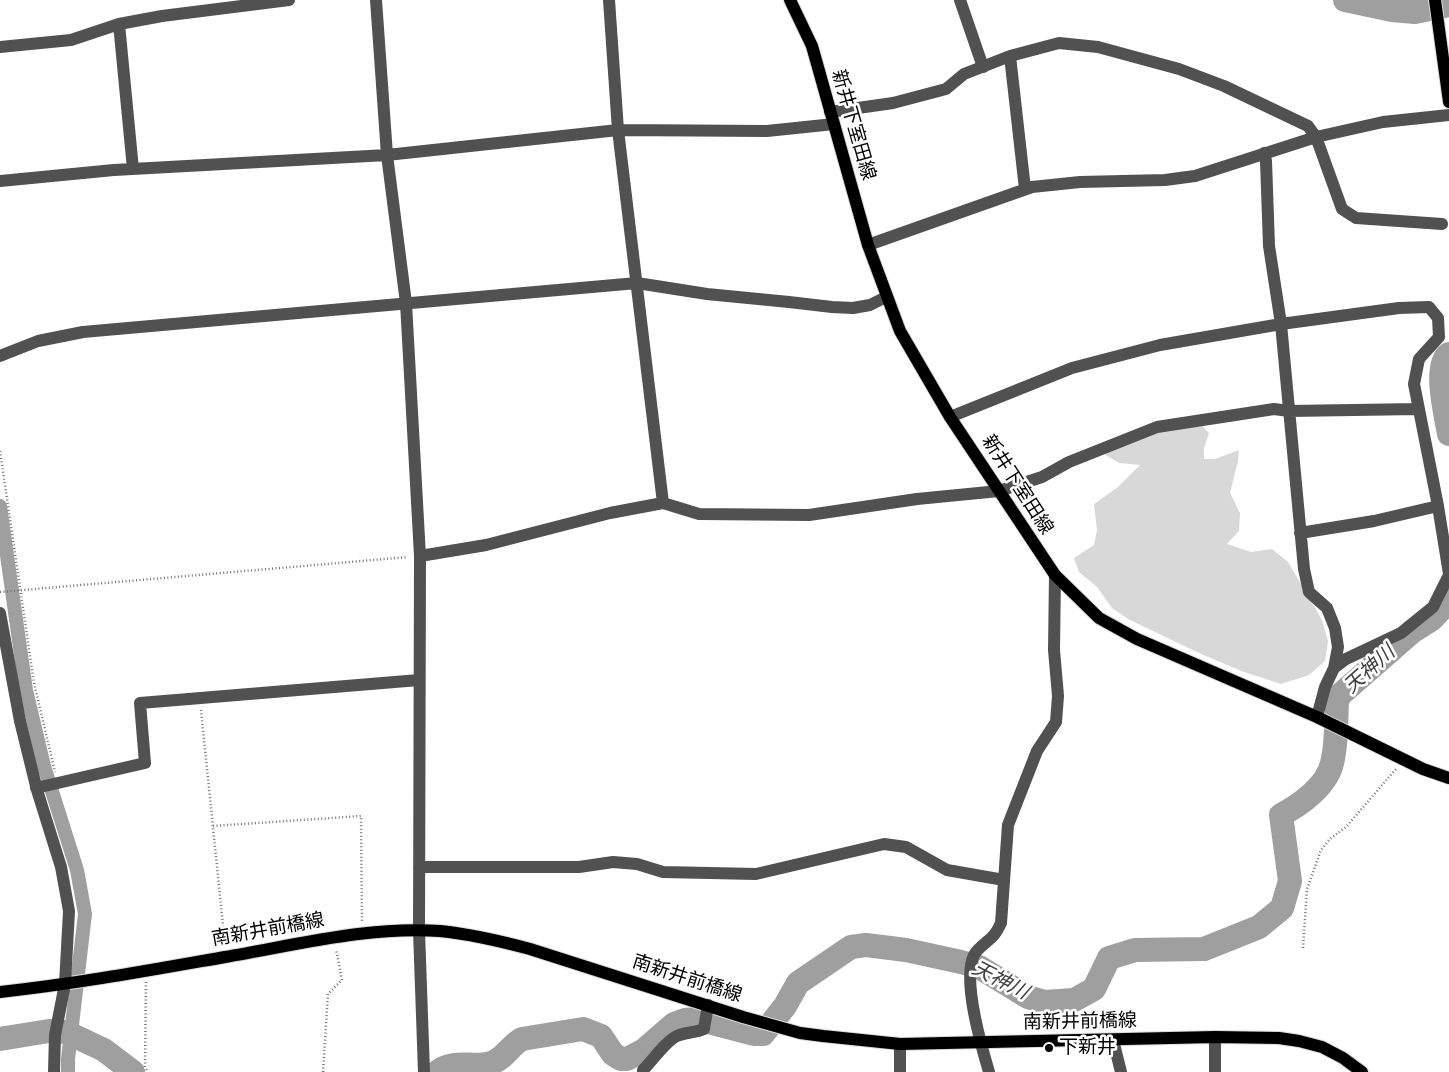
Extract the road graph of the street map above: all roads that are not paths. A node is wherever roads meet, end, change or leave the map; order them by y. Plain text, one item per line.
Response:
1 (289, 0) edge
2 (376, 0) edge
3 (609, 0) edge
4 (790, 0) edge
5 (960, 0) edge
6 (1435, 0) edge
7 (120, 24) junction
8 (0, 47) edge
9 (1010, 56) junction
10 (983, 67) junction
11 (1449, 102) edge
12 (1449, 115) edge
13 (832, 118) junction
14 (618, 130) junction
15 (1316, 138) junction
16 (1264, 153) junction
17 (387, 155) junction
18 (133, 169) junction
19 (0, 181) edge
20 (1025, 189) junction
21 (1442, 224) dead end
22 (868, 245) junction
23 (637, 283) junction
24 (886, 297) junction
25 (406, 303) junction
26 (1281, 324) junction
27 (0, 356) edge
28 (1418, 409) junction
29 (1289, 411) junction
30 (950, 417) junction
31 (999, 491) junction
32 (663, 503) junction
33 (1438, 506) junction
34 (1300, 533) junction
35 (420, 556) junction
36 (1054, 575) junction
37 (1449, 575) edge
38 (0, 613) edge
39 (1334, 668) junction
40 (420, 680) junction
41 (1317, 717) junction
42 (1449, 778) edge
43 (49, 785) junction
44 (419, 867) junction
45 (1004, 880) junction
46 (419, 931) junction
47 (65, 984) junction
48 (0, 992) edge
49 (708, 1006) junction
50 (1215, 1038) junction
51 (1113, 1040) junction
52 (980, 1043) junction
53 (900, 1044) junction
54 (54, 1072) edge
55 (424, 1072) edge
56 (643, 1072) edge
57 (900, 1072) edge
58 (989, 1072) edge
59 (1120, 1072) edge
60 (1215, 1072) edge
61 (1362, 1072) edge

1 - 7 street
2 - 17 street
3 - 14 street
4 - 13 main road, 新井下室田線
5 - 10 street
6 - 11 main road
7 - 8 street
7 - 18 street
9 - 10 street
9 - 15 street
9 - 20 street
10 - 13 street
12 - 15 street
13 - 14 street
13 - 22 main road, 新井下室田線
14 - 17 street
14 - 23 street
15 - 16 street
15 - 21 street
16 - 20 street
16 - 26 street
17 - 18 street
17 - 25 street
18 - 19 street
20 - 22 street
22 - 24 main road, 新井下室田線
23 - 24 street
23 - 25 street
23 - 32 street
24 - 30 main road, 新井下室田線
25 - 27 street
25 - 35 street
26 - 28 street
26 - 29 street
26 - 30 street
28 - 29 street
28 - 33 street
29 - 31 street
29 - 34 street
30 - 31 main road, 新井下室田線
31 - 32 street
31 - 36 main road, 新井下室田線
32 - 35 street
33 - 34 street
33 - 37 street
34 - 39 street
35 - 40 street
36 - 41 main road, 新井下室田線
36 - 45 street
37 - 39 street
38 - 43 street
39 - 41 street
40 - 43 street
40 - 44 street
41 - 42 main road, 新井下室田線
43 - 47 street
44 - 45 street
44 - 46 street
45 - 52 street
46 - 47 main road, 南新井前橋線
46 - 49 main road, 南新井前橋線
46 - 55 street
47 - 48 main road, 南新井前橋線
47 - 54 street
49 - 53 main road, 南新井前橋線
49 - 56 street
50 - 51 main road, 南新井前橋線
50 - 60 street
50 - 61 main road, 南新井前橋線
51 - 52 main road, 南新井前橋線
51 - 59 street
52 - 53 main road, 南新井前橋線
52 - 58 street
53 - 57 street

